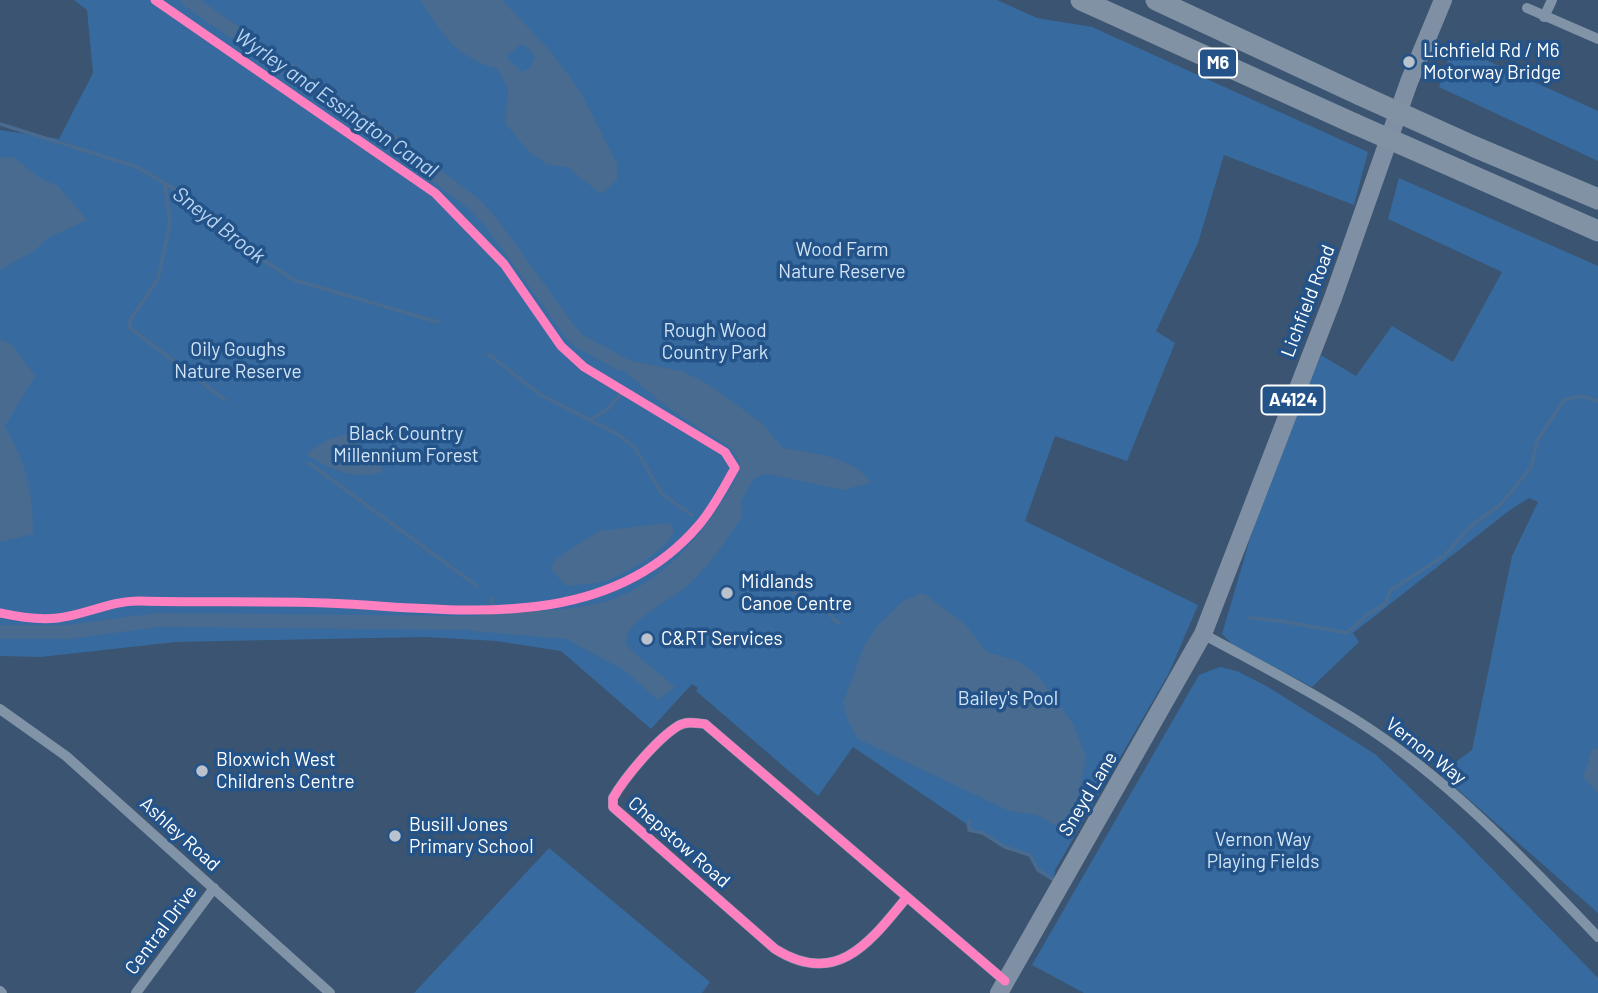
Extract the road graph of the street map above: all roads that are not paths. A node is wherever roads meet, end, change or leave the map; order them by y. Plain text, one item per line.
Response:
1 (1081, 0) edge
2 (1156, 0) edge
3 (1443, 0) edge
4 (1552, 0) edge
5 (1527, 8) dead end
6 (1544, 17) junction
7 (1598, 39) edge
8 (1598, 199) edge
9 (1598, 231) edge
10 (1210, 615) joint
11 (1203, 634) junction
12 (0, 709) edge
13 (214, 888) junction
14 (907, 897) junction
15 (1598, 937) edge
16 (1002, 987) edge
17 (136, 993) edge
18 (330, 993) edge

1 - 9 highway, M6, bridge
2 - 8 highway, M6, bridge
3 - 10 main road, Lichfield Road / A4124
4 - 6 street
5 - 6 street
6 - 7 street
10 - 11 main road, Sneyd Lane / A4124
11 - 15 street, Vernon Way
11 - 16 main road, Sneyd Lane / A4124
12 - 13 street, Ashley Road
13 - 17 street, Central Drive
13 - 18 street, Ashley Road
14 - 14 street, Chepstow Road
14 - 16 street, Chepstow Road

